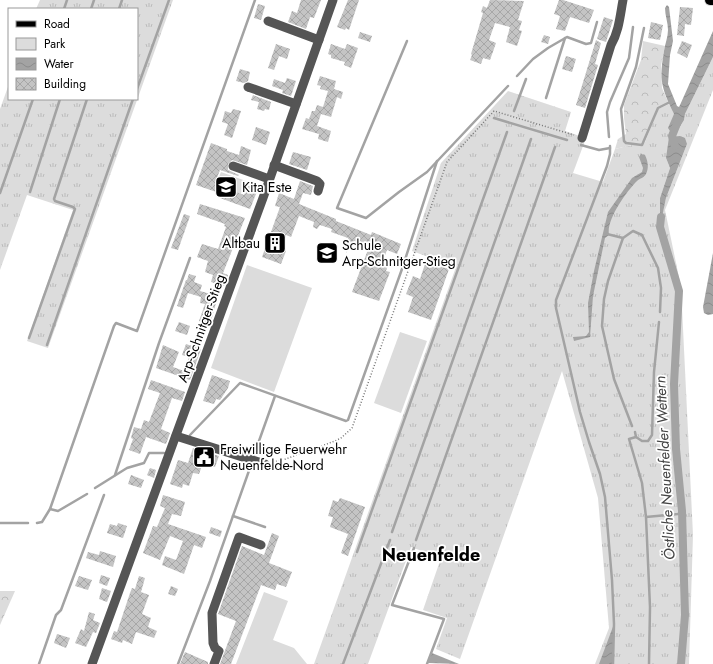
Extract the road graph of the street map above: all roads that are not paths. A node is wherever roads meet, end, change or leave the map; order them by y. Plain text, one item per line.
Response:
1 (333, 0) edge
2 (623, 0) edge
3 (710, 0) edge
4 (713, 0) edge
5 (268, 21) dead end
6 (319, 40) junction
7 (248, 87) dead end
8 (296, 104) junction
9 (582, 138) road end
10 (274, 165) junction
11 (233, 166) dead end
12 (269, 179) junction
13 (318, 191) dead end
14 (176, 436) junction
15 (264, 464) road end
16 (261, 545) dead end
17 (92, 664) edge
18 (214, 664) edge

1 - 6 street, Arp-Schnitger-Stieg
2 - 9 street
3 - 4 main road
5 - 6 street
6 - 8 street, Arp-Schnitger-Stieg
7 - 8 street
8 - 10 street, Arp-Schnitger-Stieg
10 - 12 street, Arp-Schnitger-Stieg
10 - 13 street
11 - 12 street
12 - 14 street, Arp-Schnitger-Stieg
14 - 15 street
14 - 17 street, Arp-Schnitger-Stieg
16 - 18 street

